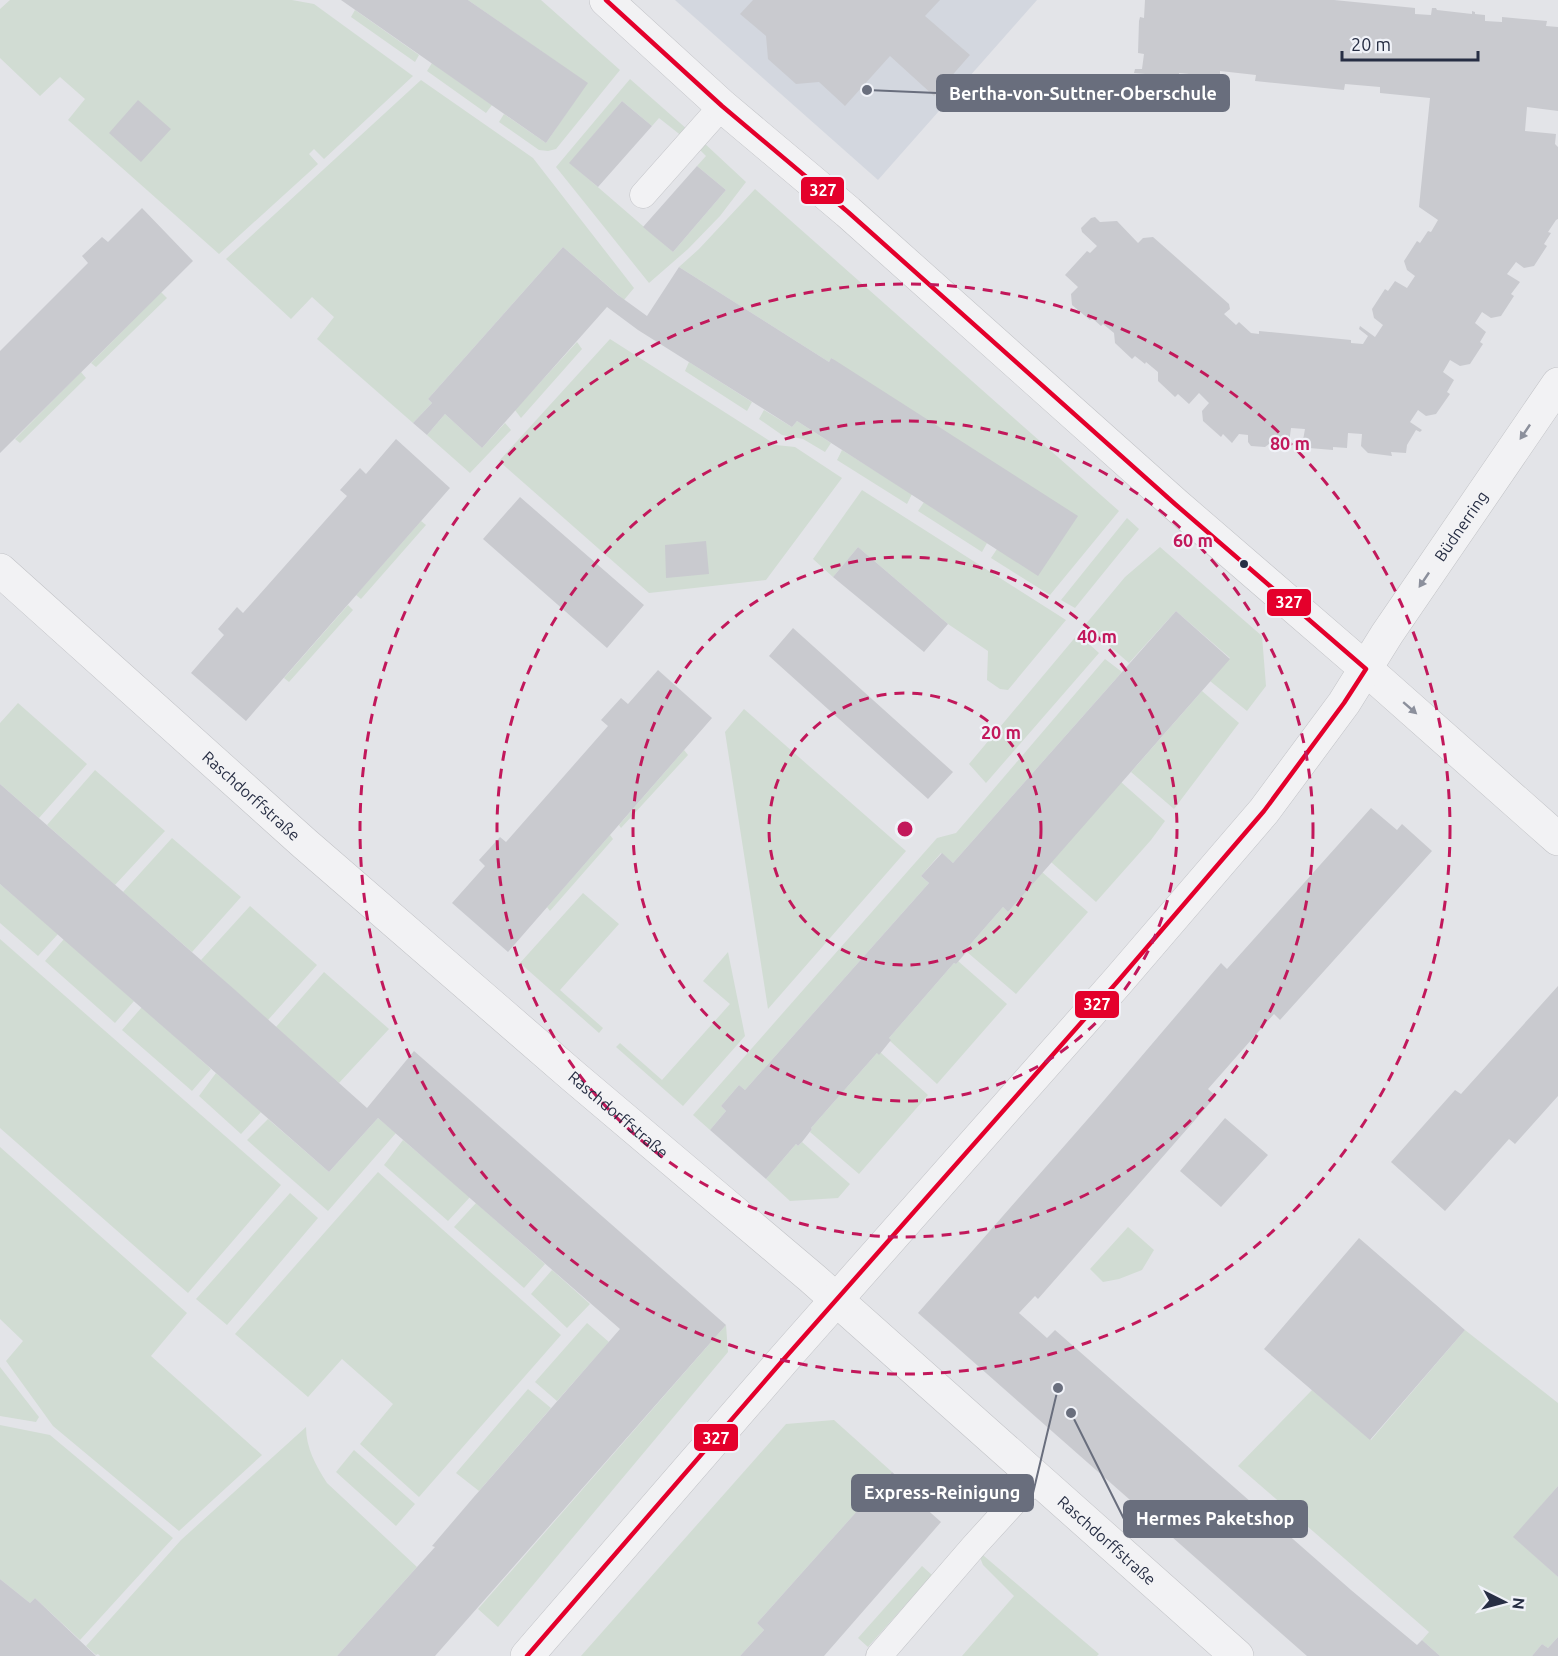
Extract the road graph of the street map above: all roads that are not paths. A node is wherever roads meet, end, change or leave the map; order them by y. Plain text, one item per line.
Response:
1 (606, 0) edge
2 (722, 106) junction
3 (643, 195) dead end
4 (1558, 384) edge
5 (0, 570) edge
6 (1366, 669) junction
7 (1558, 839) edge
8 (836, 1299) junction
9 (1037, 1477) junction
10 (527, 1656) edge
11 (879, 1656) edge
12 (1237, 1656) edge

1 - 2 street
2 - 3 lane
2 - 6 street
4 -> 6 street, Büdnerring
5 - 8 street, Raschdorffstraße
6 -> 7 street
6 - 8 street, Büdnerring
8 - 9 street, Raschdorffstraße
8 - 10 street, Büdnerring
9 - 11 lane
9 - 12 street, Raschdorffstraße

